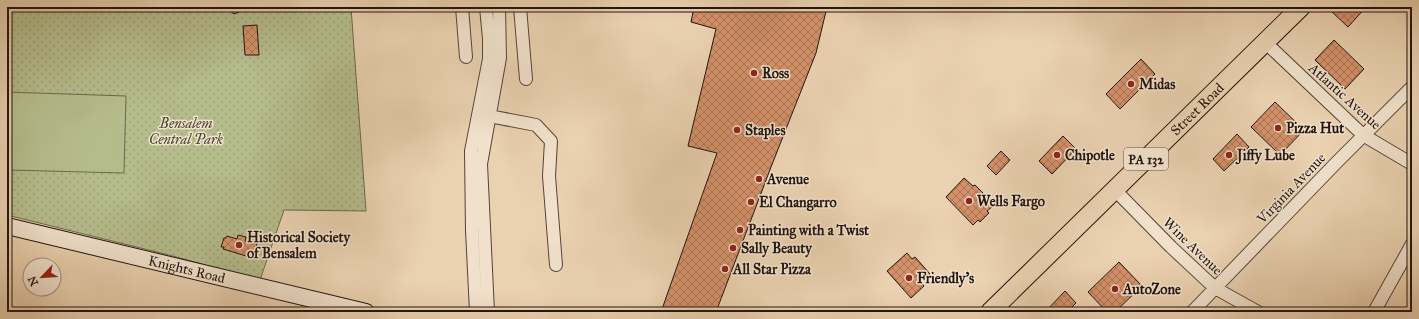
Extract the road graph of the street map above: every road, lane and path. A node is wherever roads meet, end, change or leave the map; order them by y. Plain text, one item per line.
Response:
1 (462, 7) edge
2 (486, 7) edge
3 (499, 7) edge
4 (520, 7) edge
5 (1301, 7) edge
6 (1265, 42) junction
7 (466, 57) dead end
8 (526, 79) dead end
9 (1412, 87) edge
10 (484, 115) junction
11 (1363, 136) junction
12 (1412, 164) edge
13 (1115, 190) junction
14 (7, 226) edge
15 (1412, 244) edge
16 (556, 265) dead end
17 (1215, 288) junction
18 (340, 309) edge
19 (366, 312) edge
20 (476, 312) edge
21 (488, 312) edge
22 (990, 312) edge
23 (1192, 312) edge
24 (1258, 312) edge
25 (1374, 312) edge

1 - 7 street
2 - 10 street
3 - 10 street
4 - 8 street
5 - 6 main road, Street Road / PA 132
6 - 11 street, Atlantic Avenue
6 - 13 main road, Street Road / PA 132
9 - 11 street, Virginia Avenue
10 - 16 street
10 - 20 street
10 - 21 street
11 - 12 street, Atlantic Avenue
11 - 17 street, Virginia Avenue
13 - 17 street, Wine Avenue
13 - 22 main road, Street Road / PA 132
14 - 18 main road, Knights Road
15 - 25 street
17 - 23 street, Virginia Avenue
17 - 24 street, Wine Avenue
18 - 19 main road, Knights Road

